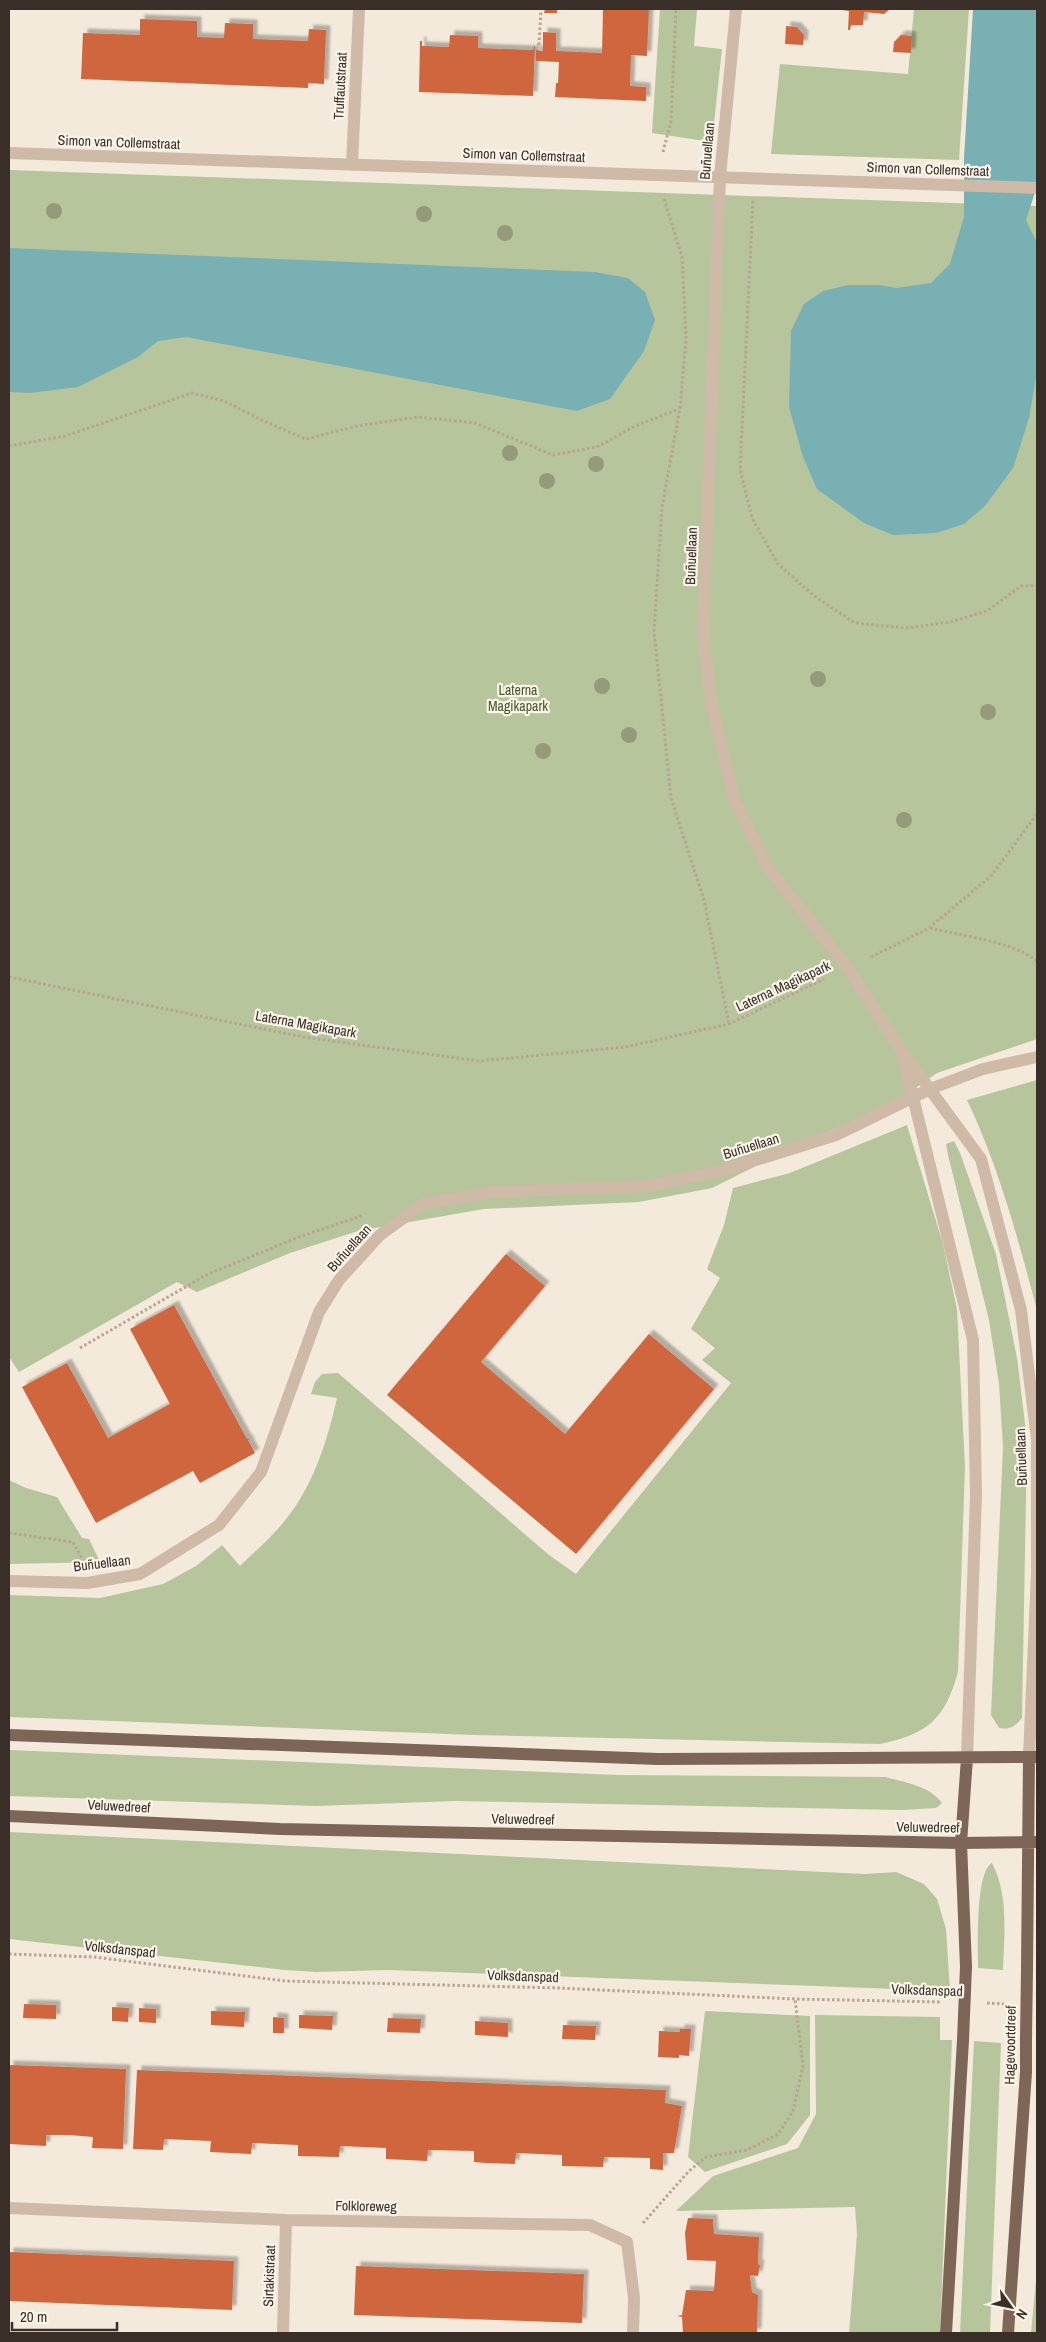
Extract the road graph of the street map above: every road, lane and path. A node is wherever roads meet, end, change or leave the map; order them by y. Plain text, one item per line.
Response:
1 (359, 9) edge
2 (541, 9) edge
3 (676, 9) edge
4 (736, 9) edge
5 (539, 45) dead end
6 (9, 153) edge
7 (352, 165) junction
8 (656, 175) junction
9 (720, 177) junction
10 (754, 178) junction
11 (1037, 188) edge
12 (680, 408) junction
13 (9, 446) edge
14 (1037, 585) edge
15 (1037, 814) edge
16 (929, 928) junction
17 (1037, 961) edge
18 (848, 968) junction
19 (9, 977) edge
20 (729, 1024) junction
21 (901, 1050) junction
22 (1037, 1057) edge
23 (930, 1089) junction
24 (914, 1098) junction
25 (367, 1214) dead end
26 (80, 1348) dead end
27 (9, 1533) edge
28 (9, 1581) edge
29 (87, 1583) junction
30 (9, 1735) edge
31 (1033, 1757) edge
32 (967, 1758) junction
33 (9, 1816) edge
34 (961, 1843) junction
35 (1032, 1843) edge
36 (9, 1954) edge
37 (795, 1999) junction
38 (944, 2002) dead end
39 (981, 2003) dead end
40 (1009, 2004) dead end
41 (9, 2208) edge
42 (286, 2220) junction
43 (627, 2242) junction
44 (283, 2333) edge
45 (633, 2333) edge
46 (946, 2333) edge
47 (1008, 2333) edge

1 - 7 street, Truffautstraat
2 - 5 path
3 - 8 path
4 - 9 street, Buñuellaan
6 - 7 street, Simon van Collemstraat
7 - 8 street, Simon van Collemstraat
8 - 9 street, Simon van Collemstraat
8 - 12 path
9 - 10 street, Simon van Collemstraat
9 - 18 street, Buñuellaan
10 - 11 street, Simon van Collemstraat
10 - 14 path
12 - 13 path
12 - 20 path
15 - 16 path, Laterna Magikapark
16 - 17 path
16 - 18 path, Laterna Magikapark
18 - 20 path, Laterna Magikapark
18 - 21 street, Buñuellaan
19 - 20 path, Laterna Magikapark
21 - 23 street, Buñuellaan
21 - 24 street, Buñuellaan
22 - 23 street, Buñuellaan
23 - 24 street, Buñuellaan
23 - 31 street, Buñuellaan
24 - 29 street, Buñuellaan
24 - 32 street, Buñuellaan
25 - 26 path
27 - 29 path
28 - 29 street, Buñuellaan
30 - 32 main road
31 - 32 main road
31 - 35 main road, Hagevoortdreef
32 - 34 main road
33 - 34 main road, Veluwedreef
34 - 35 main road, Veluwedreef
34 - 46 main road, bridge
35 - 47 main road, Hagevoortdreef, bridge
36 - 37 path, Volksdanspad
37 - 38 path, Volksdanspad
37 - 43 path
39 - 40 path, Volksdanspad
41 - 42 street, Folkloreweg
42 - 43 street, Folkloreweg
42 - 44 street, Sirtakistraat
43 - 45 street

